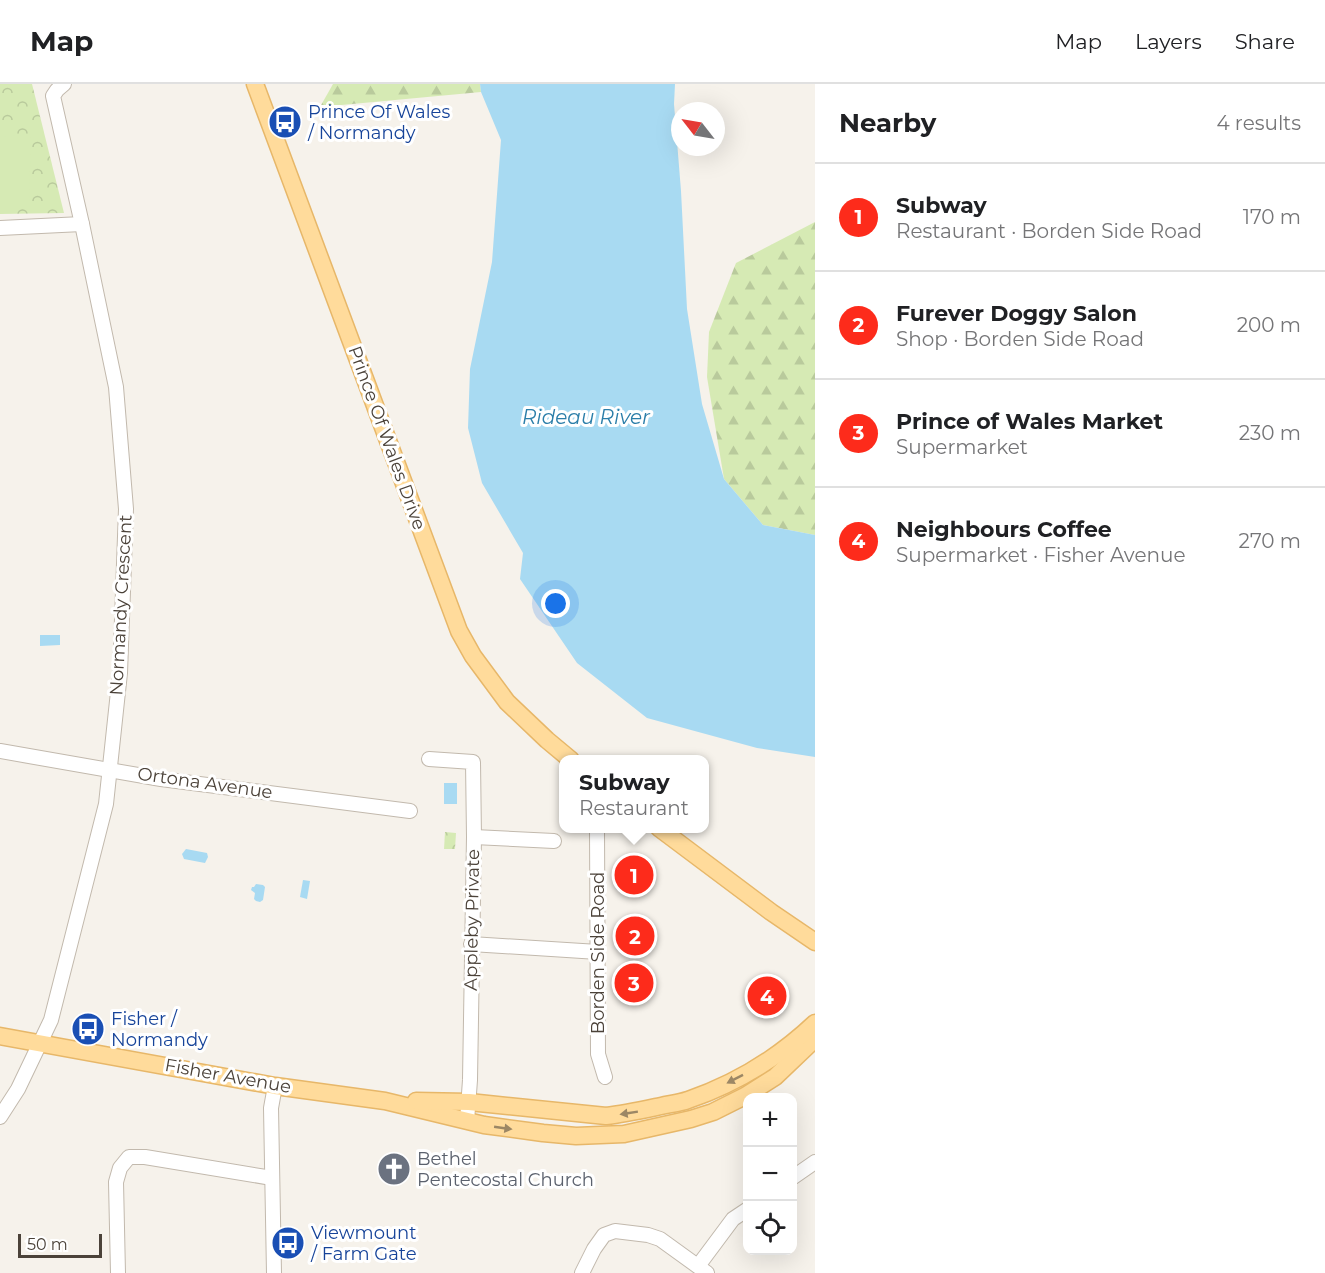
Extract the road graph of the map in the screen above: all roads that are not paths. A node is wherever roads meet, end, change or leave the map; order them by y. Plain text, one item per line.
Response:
1 (64, 84) edge
2 (255, 84) edge
3 (82, 224) junction
4 (0, 228) edge
5 (0, 751) edge
6 (566, 755) edge
7 (429, 759) dead end
8 (110, 769) junction
9 (410, 811) dead end
10 (597, 833) edge
11 (666, 833) edge
12 (474, 837) junction
13 (554, 841) dead end
14 (813, 942) edge
15 (471, 944) junction
16 (597, 952) junction
17 (815, 1023) edge
18 (0, 1036) edge
19 (815, 1039) edge
20 (40, 1043) junction
21 (815, 1055) edge
22 (605, 1077) dead end
23 (775, 1077) junction
24 (274, 1086) junction
25 (385, 1101) junction
26 (686, 1101) junction
27 (469, 1102) junction
28 (0, 1117) edge
29 (691, 1119) junction
30 (467, 1121) junction
31 (815, 1162) edge
32 (797, 1175) edge
33 (272, 1178) junction
34 (743, 1212) edge
35 (703, 1270) edge
36 (118, 1273) edge
37 (274, 1273) edge
38 (582, 1273) edge

1 - 3 street, Normandy Crescent
2 - 6 main road, Prince Of Wales Drive
3 - 4 street
3 - 8 street, Normandy Crescent
5 - 8 street, Ortona Avenue
7 - 12 street, Appleby Private
8 - 9 street, Ortona Avenue
8 - 20 street, Normandy Crescent
10 - 16 street, Borden Side Road
11 - 14 main road
12 - 13 street
12 - 15 street, Appleby Private
15 - 16 street
15 - 27 street, Appleby Private
16 - 22 street, Borden Side Road
17 -> 26 main road, Fisher Avenue
18 - 20 main road, Fisher Avenue
19 - 23 main road, Fisher Avenue
20 - 24 main road, Fisher Avenue
20 - 28 street, Normandy Crescent
21 - 23 main road
23 - 29 main road, Fisher Avenue
24 - 25 main road, Fisher Avenue
24 - 33 street
25 - 27 main road, Fisher Avenue
25 - 30 main road, Fisher Avenue
26 -> 27 main road, Fisher Avenue
26 - 29 main road
27 - 30 street, Appleby Private
30 -> 29 main road, Fisher Avenue
31 - 32 street
33 - 36 street
33 - 37 street
34 - 35 street
35 - 38 street

